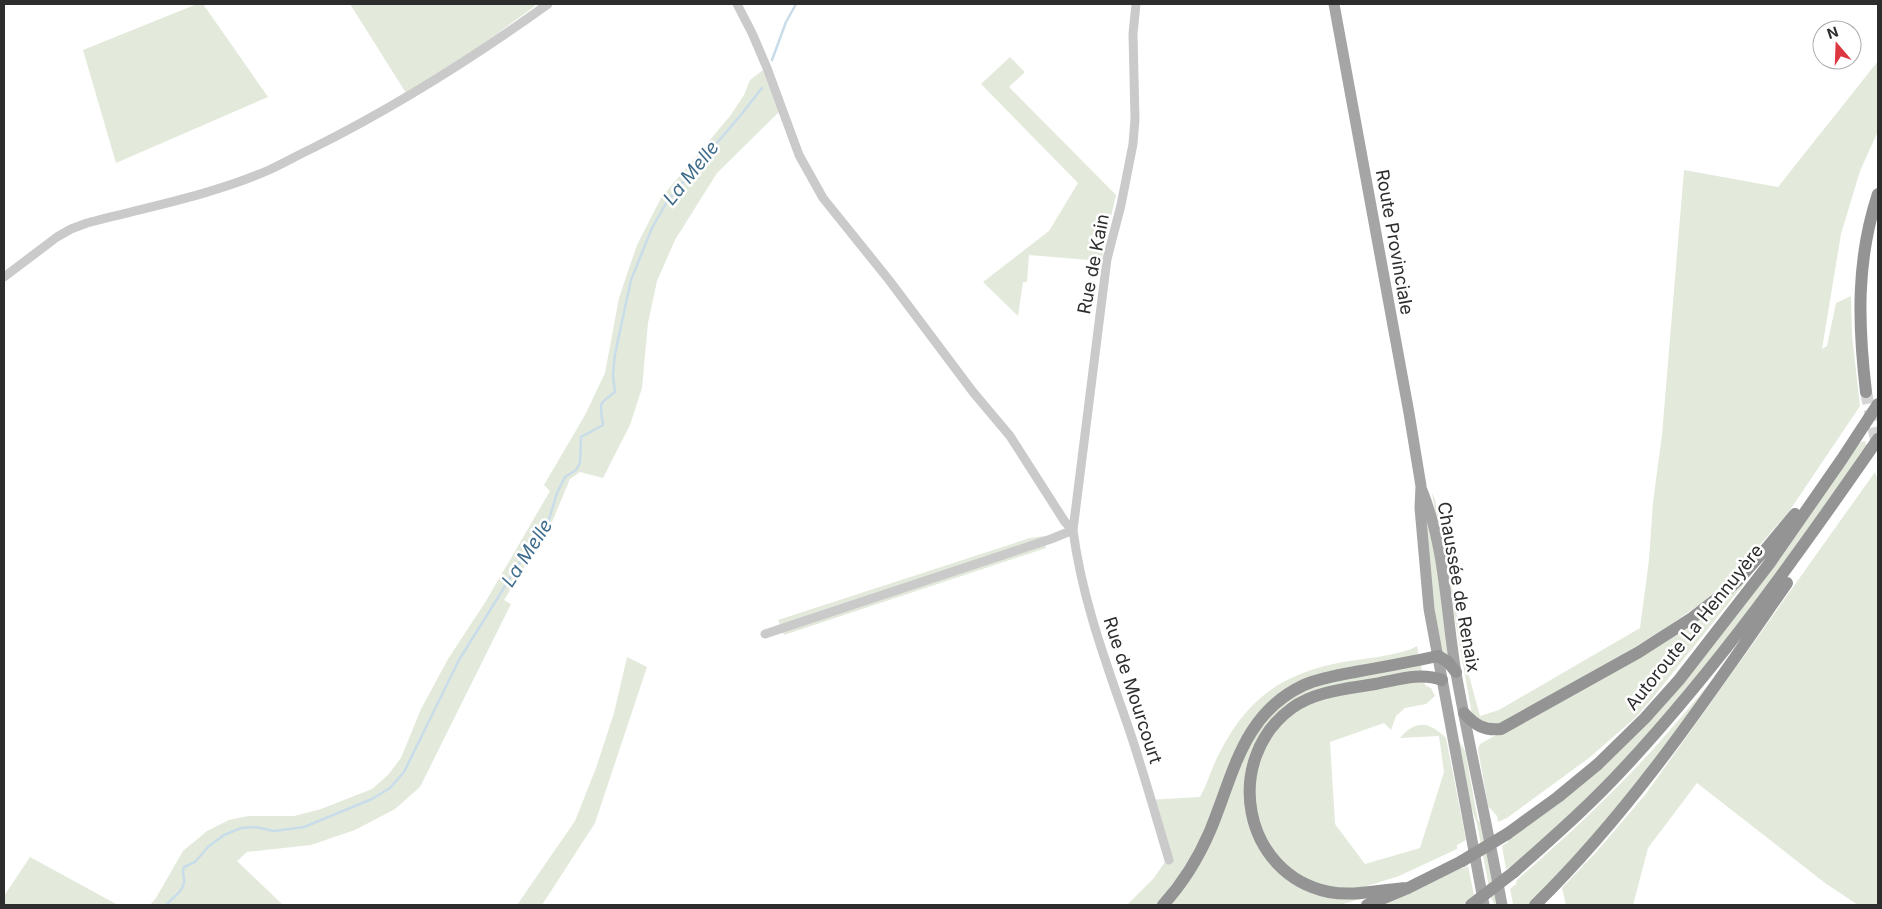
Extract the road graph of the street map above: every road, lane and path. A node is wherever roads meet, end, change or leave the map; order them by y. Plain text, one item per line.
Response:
1 (548, 4) edge
2 (737, 4) edge
3 (1136, 4) edge
4 (1334, 4) edge
5 (1878, 194) edge
6 (4, 278) edge
7 (1866, 392) tunnel mouth
8 (1878, 404) edge
9 (1878, 439) edge
10 (1842, 459) junction
11 (1421, 486) junction
12 (1073, 530) junction
13 (1807, 541) junction
14 (765, 634) dead end
15 (1438, 656) junction
16 (1456, 672) junction
17 (1442, 680) junction
18 (1464, 713) junction
19 (1169, 860) dead end
20 (1408, 888) junction
21 (1164, 905) edge
22 (1367, 905) edge
23 (1481, 905) edge
24 (1502, 905) edge
25 (1535, 905) edge

1 - 6 street
2 - 12 street
3 - 12 street, Rue de Kain
4 - 11 main road, Route Provinciale
5 - 7 highway
8 - 10 highway, Autoroute La Hennuyère
9 - 13 highway, Autoroute La Hennuyère
10 - 18 highway
10 - 20 highway, Autoroute La Hennuyère, bridge
11 - 15 main road, Chaussée de Renaix
11 - 16 main road, Chaussée de Renaix
12 - 14 street
12 - 19 street, Rue de Mourcourt
13 - 23 highway, Autoroute La Hennuyère, bridge
13 - 25 highway
15 - 16 highway
15 - 17 main road, Chaussée de Renaix
15 - 21 highway
16 - 18 main road, Chaussée de Renaix
17 - 20 highway
17 - 23 main road, Chaussée de Renaix
18 - 24 main road, Chaussée de Renaix
20 - 22 highway, Autoroute La Hennuyère

